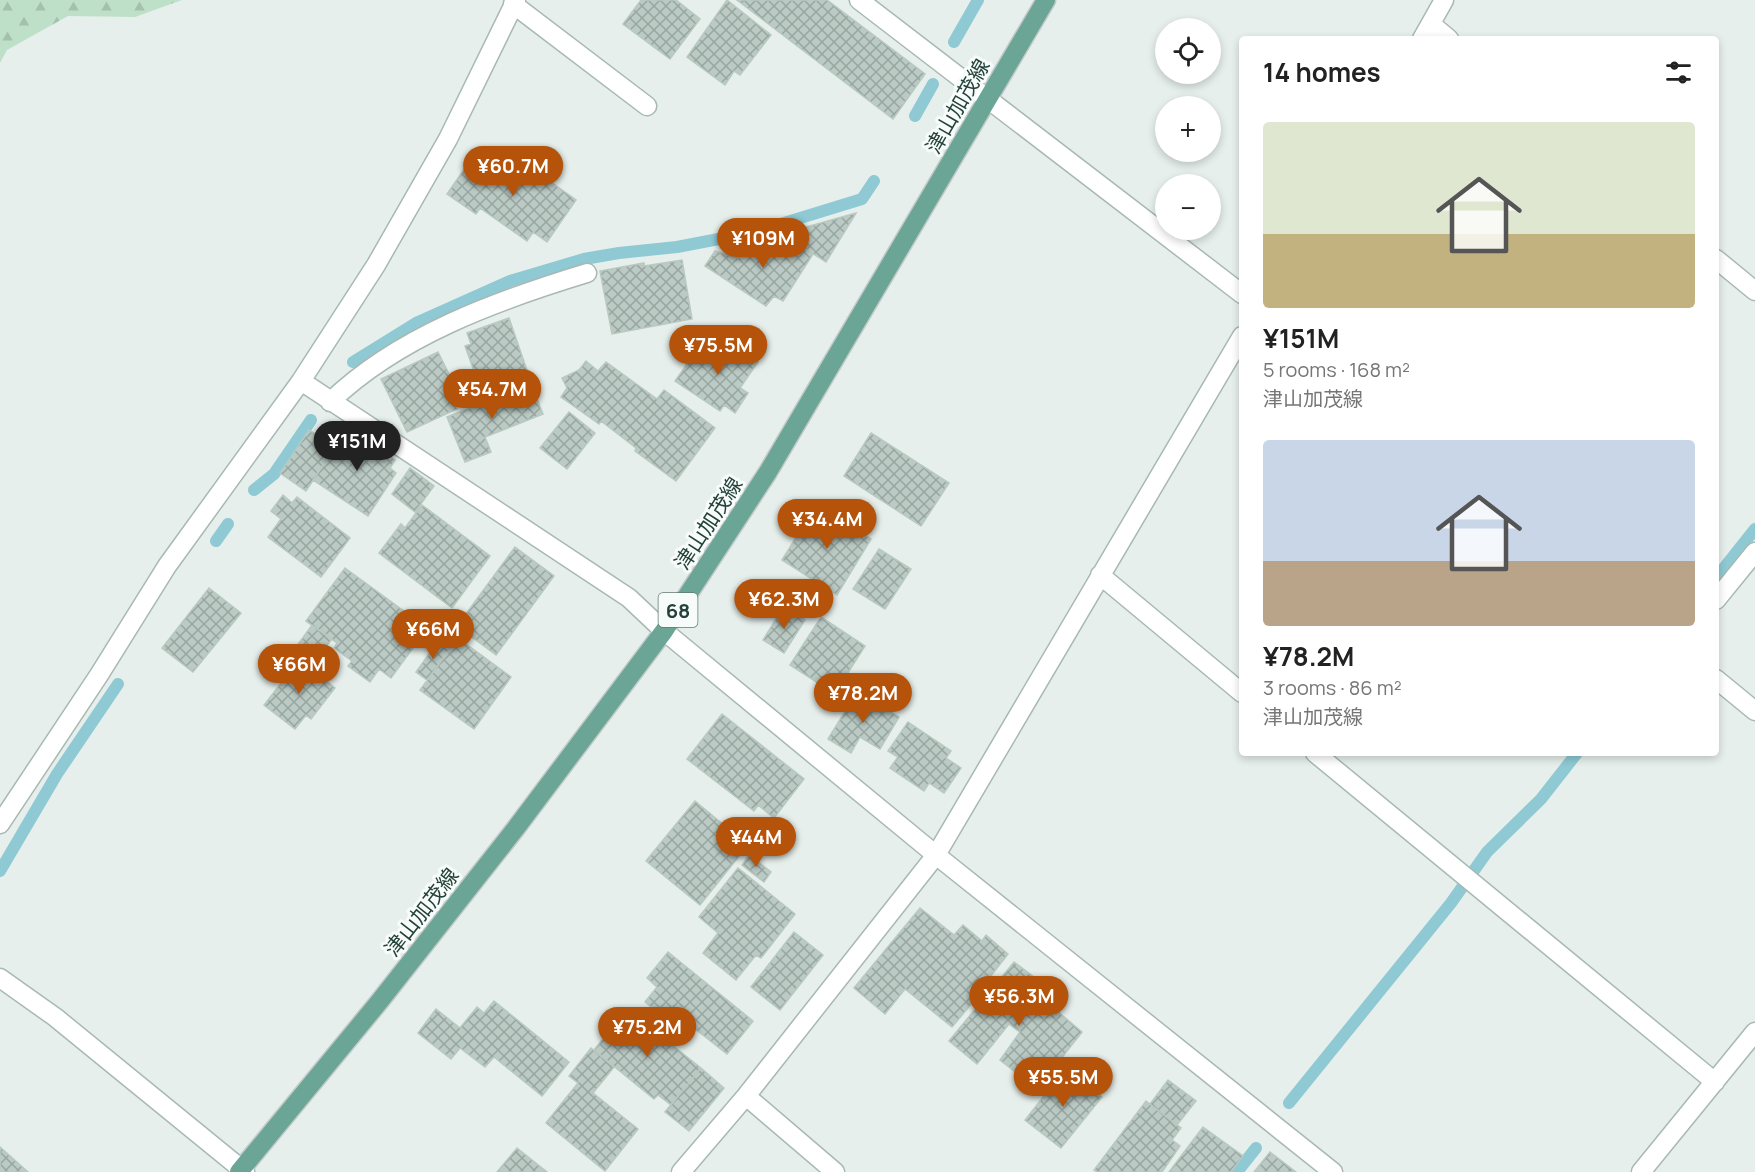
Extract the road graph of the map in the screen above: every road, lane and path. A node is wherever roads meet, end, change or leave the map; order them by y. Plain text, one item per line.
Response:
1 (859, 0) edge
2 (1046, 0) edge
3 (1444, 0) edge
4 (514, 2) edge
5 (1426, 32) edge
6 (987, 99) junction
7 (647, 106) dead end
8 (1719, 261) edge
9 (587, 273) dead end
10 (1755, 291) edge
11 (1239, 292) edge
12 (1239, 341) edge
13 (301, 381) junction
14 (330, 402) junction
15 (1755, 552) edge
16 (1100, 575) junction
17 (1719, 596) edge
18 (664, 632) junction
19 (1719, 682) edge
20 (1239, 691) edge
21 (1755, 711) edge
22 (1319, 756) edge
23 (0, 824) edge
24 (936, 855) junction
25 (0, 978) edge
26 (1755, 1032) edge
27 (1715, 1082) junction
28 (746, 1096) junction
29 (242, 1171) edge
30 (681, 1172) edge
31 (836, 1172) edge
32 (1333, 1172) edge
33 (1641, 1172) edge

1 - 6 street
2 - 6 main road, 津山加茂線 / 68
3 - 5 street
4 - 7 street
4 - 13 street
6 - 11 street
6 - 18 main road, 津山加茂線 / 68
8 - 10 street
9 - 14 street
12 - 16 street
13 - 14 street
13 - 23 street
14 - 18 street
15 - 17 street
16 - 20 street
16 - 24 street
18 - 24 street
18 - 29 main road, 津山加茂線 / 68
19 - 21 street
22 - 27 street
24 - 28 street
24 - 32 street
25 - 29 street
26 - 27 street
27 - 33 street
28 - 30 street
28 - 31 street

